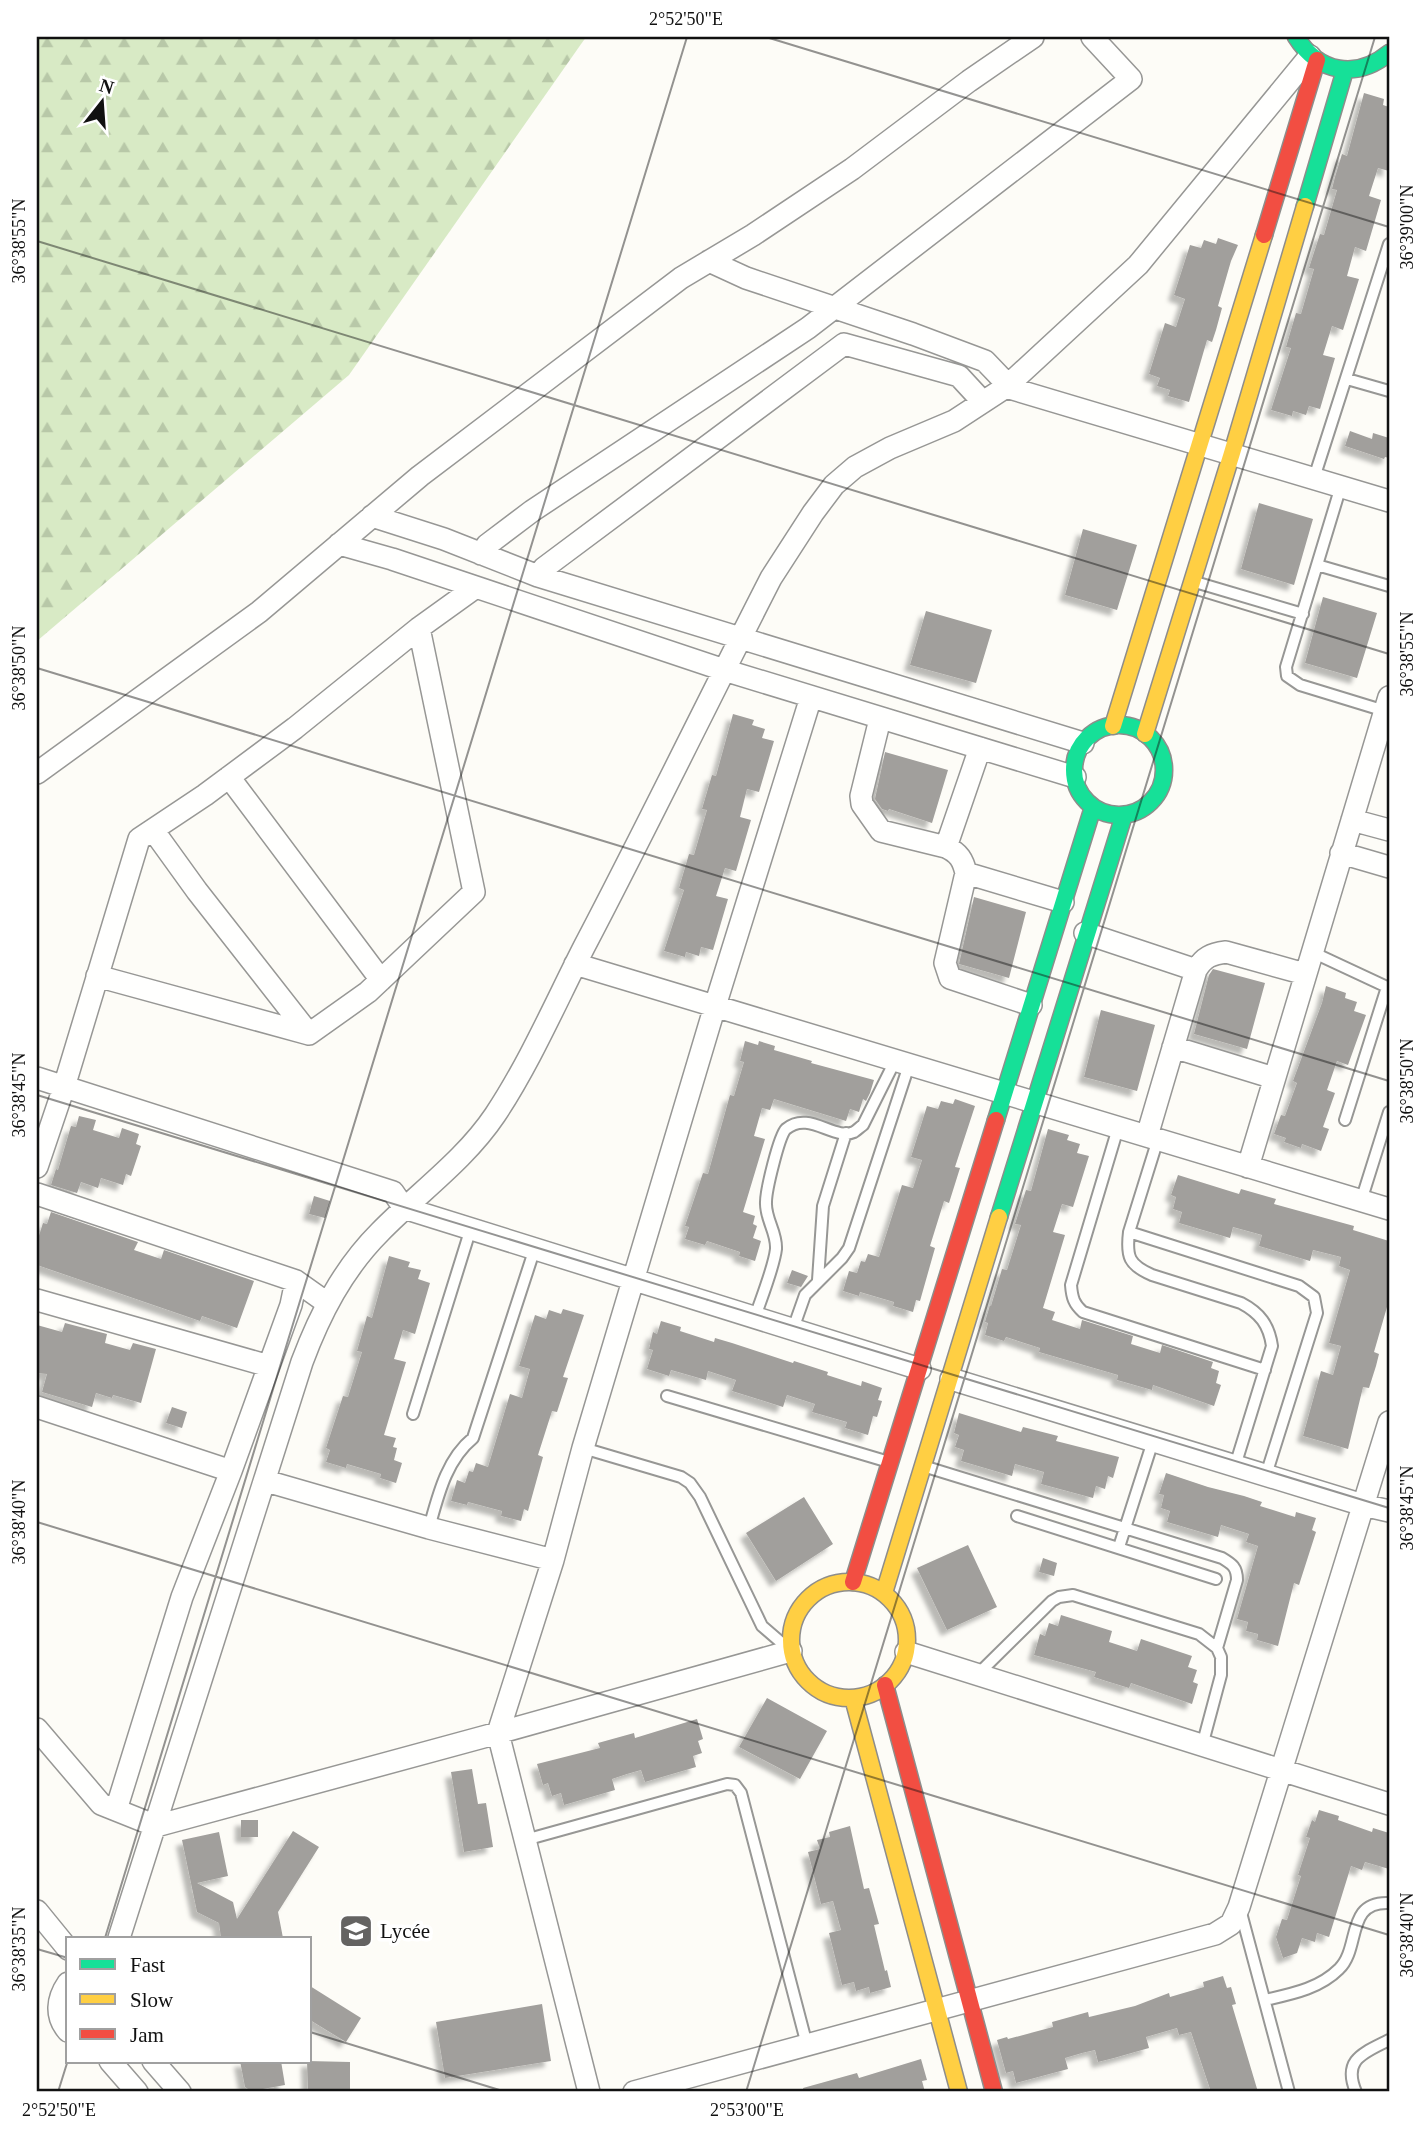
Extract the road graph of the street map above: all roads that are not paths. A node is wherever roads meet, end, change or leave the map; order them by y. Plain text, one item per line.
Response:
1 (1034, 37) edge
2 (1092, 37) edge
3 (1296, 37) edge
4 (1389, 53) edge
5 (1313, 58) junction
6 (1345, 70) junction
7 (1389, 244) edge
8 (709, 261) junction
9 (834, 308) junction
10 (1347, 379) junction
11 (1007, 386) junction
12 (1389, 391) edge
13 (983, 402) junction
14 (1199, 444) junction
15 (1232, 453) junction
16 (1314, 478) junction
17 (1341, 486) junction
18 (1389, 500) edge
19 (372, 516) junction
20 (339, 544) junction
21 (481, 554) junction
22 (1317, 565) junction
23 (538, 576) junction
24 (1192, 581) junction
25 (1389, 586) edge
26 (477, 587) junction
27 (1303, 614) junction
28 (419, 628) junction
29 (740, 639) junction
30 (724, 670) junction
31 (811, 697) junction
32 (1387, 712) edge
33 (880, 719) junction
34 (1113, 726) junction
35 (1145, 734) junction
36 (1083, 743) junction
37 (980, 748) junction
38 (37, 773) edge
39 (229, 777) junction
40 (1075, 778) junction
41 (1093, 807) junction
42 (1124, 815) junction
43 (1352, 820) junction
44 (153, 830) junction
45 (1389, 830) edge
46 (946, 847) junction
47 (1342, 853) junction
48 (1389, 867) edge
49 (967, 873) junction
50 (1063, 902) junction
51 (1085, 933) junction
52 (1312, 952) junction
53 (575, 964) junction
54 (1196, 970) junction
55 (1305, 974) junction
56 (97, 976) junction
57 (382, 980) junction
58 (1031, 1005) junction
59 (715, 1006) junction
60 (309, 1034) junction
61 (1173, 1047) junction
62 (902, 1063) junction
63 (37, 1078) edge
64 (1274, 1078) junction
65 (64, 1087) junction
66 (1004, 1093) junction
67 (1035, 1102) junction
68 (1389, 1112) edge
69 (1345, 1120) dead end
70 (1118, 1128) junction
71 (846, 1133) junction
72 (1153, 1138) junction
73 (37, 1167) edge
74 (1248, 1167) junction
75 (37, 1194) edge
76 (1361, 1200) junction
77 (404, 1208) junction
78 (1389, 1209) edge
79 (471, 1228) junction
80 (1129, 1232) junction
81 (535, 1248) junction
82 (634, 1279) junction
83 (818, 1280) junction
84 (296, 1281) junction
85 (37, 1300) edge
86 (327, 1303) junction
87 (755, 1317) junction
88 (793, 1329) junction
89 (269, 1366) junction
90 (920, 1369) junction
91 (1265, 1370) junction
92 (951, 1379) junction
93 (667, 1396) dead end
94 (37, 1407) edge
95 (413, 1414) dead end
96 (1389, 1422) edge
97 (1153, 1441) junction
98 (583, 1448) junction
99 (890, 1463) junction
100 (923, 1466) junction
101 (1235, 1466) junction
102 (231, 1471) junction
103 (1266, 1475) junction
104 (265, 1481) junction
105 (1363, 1505) junction
106 (1389, 1511) edge
107 (1017, 1516) dead end
108 (429, 1528) junction
109 (1125, 1528) junction
110 (1119, 1547) junction
111 (553, 1560) junction
112 (1216, 1579) dead end
113 (853, 1582) junction
114 (884, 1593) junction
115 (1217, 1648) junction
116 (791, 1651) junction
117 (906, 1652) junction
118 (978, 1674) junction
119 (885, 1685) junction
120 (853, 1698) junction
121 (37, 1729) edge
122 (498, 1733) junction
123 (1202, 1746) junction
124 (1283, 1772) junction
125 (1389, 1804) edge
126 (116, 1810) junction
127 (156, 1826) junction
128 (525, 1840) junction
129 (1389, 1903) edge
130 (1240, 1907) junction
131 (37, 1911) edge
132 (119, 1937) edge
133 (66, 1947) edge
134 (66, 1986) edge
135 (1265, 2000) junction
136 (969, 2001) junction
137 (936, 2010) junction
138 (66, 2028) edge
139 (1389, 2040) edge
140 (807, 2045) junction
141 (111, 2062) edge
142 (154, 2062) edge
143 (648, 2090) edge
144 (137, 2092) edge
145 (180, 2092) edge
146 (589, 2092) edge
147 (959, 2092) edge
148 (994, 2092) edge
149 (1289, 2092) edge
150 (1356, 2092) edge

1 - 8 street
2 - 9 street
3 - 5 street
4 - 6 street
5 - 6 street
5 - 11 street
5 - 14 street
6 - 15 street
7 - 10 lane
8 - 9 street
8 - 19 street
9 - 11 street
9 - 21 street
10 - 12 lane
10 - 16 lane
11 - 13 street
11 - 14 street
13 - 23 street
13 - 29 street
14 - 15 street
14 - 34 street
15 - 16 street
15 - 24 street
16 - 17 street
17 - 18 street
17 - 22 lane
19 - 20 street
19 - 21 street
20 - 26 street
20 - 38 street
21 - 23 street
22 - 25 lane
22 - 27 lane
23 - 29 street
24 - 27 lane
24 - 35 street
26 - 28 street
26 - 30 street
27 - 32 lane
28 - 39 street
28 - 57 street
29 - 30 street
29 - 36 street
30 - 31 street
30 - 53 street
31 - 33 street
31 - 59 street
32 - 43 street
33 - 37 street
33 - 46 street
34 - 35 street
34 - 36 street
35 - 42 street
36 - 40 street
37 - 40 street
37 - 46 street
39 - 44 street
39 - 57 street
40 - 41 street
41 - 42 street
41 - 50 street
42 - 51 street
43 - 45 street
43 - 47 street
44 - 56 street
44 - 60 street
46 - 49 street
47 - 48 street
47 - 52 street
49 - 50 street
49 - 58 street
50 - 58 street
51 - 54 street
51 - 67 street
52 - 55 street
52 - 69 lane
53 - 59 street
53 - 77 street
54 - 55 street
54 - 61 street
55 - 64 street
56 - 60 street
56 - 65 street
57 - 60 street
58 - 66 street
59 - 62 street
59 - 82 street
61 - 64 street
61 - 72 street
62 - 66 street
62 - 71 lane
62 - 83 lane
63 - 65 street
64 - 74 street
65 - 73 street
65 - 77 street
66 - 67 street
66 - 90 street
67 - 70 street
67 - 92 street
68 - 76 lane
70 - 72 street
70 - 91 lane
71 - 83 lane
71 - 87 lane
72 - 74 street
72 - 80 lane
74 - 76 street
75 - 84 street
76 - 78 street
77 - 79 street
77 - 86 street
79 - 81 street
79 - 95 lane
80 - 91 lane
80 - 103 lane
81 - 82 street
81 - 108 lane
82 - 87 street
82 - 98 street
83 - 88 lane
84 - 86 street
84 - 89 street
85 - 89 street
86 - 104 street
87 - 88 street
88 - 90 street
89 - 102 street
90 - 99 street
91 - 101 lane
92 - 97 street
92 - 100 street
93 - 99 lane
94 - 102 street
96 - 105 street
97 - 101 street
97 - 109 lane
98 - 111 street
98 - 116 lane
99 - 113 street
100 - 109 lane
100 - 114 street
101 - 103 street
102 - 126 street
103 - 105 street
104 - 108 street
104 - 127 street
105 - 106 street
105 - 124 street
107 - 110 lane
108 - 111 street
109 - 110 lane
109 - 115 lane
110 - 112 lane
111 - 122 street
113 - 114 street
113 - 116 street
114 - 117 street
115 - 118 lane
115 - 123 lane
116 - 120 street
116 - 122 street
117 - 118 street
117 - 119 street
118 - 123 street
119 - 120 street
119 - 136 street
120 - 137 street
121 - 126 street
122 - 127 street
122 - 128 street
123 - 124 street
124 - 125 street
124 - 130 street
126 - 127 street
127 - 132 street
128 - 140 lane
128 - 146 street
129 - 135 lane
130 - 135 lane
130 - 136 street
131 - 133 street
134 - 138 street
135 - 149 lane
136 - 137 street
136 - 148 street
137 - 140 street
137 - 147 street
139 - 150 lane
140 - 143 street
141 - 144 street
142 - 145 street

